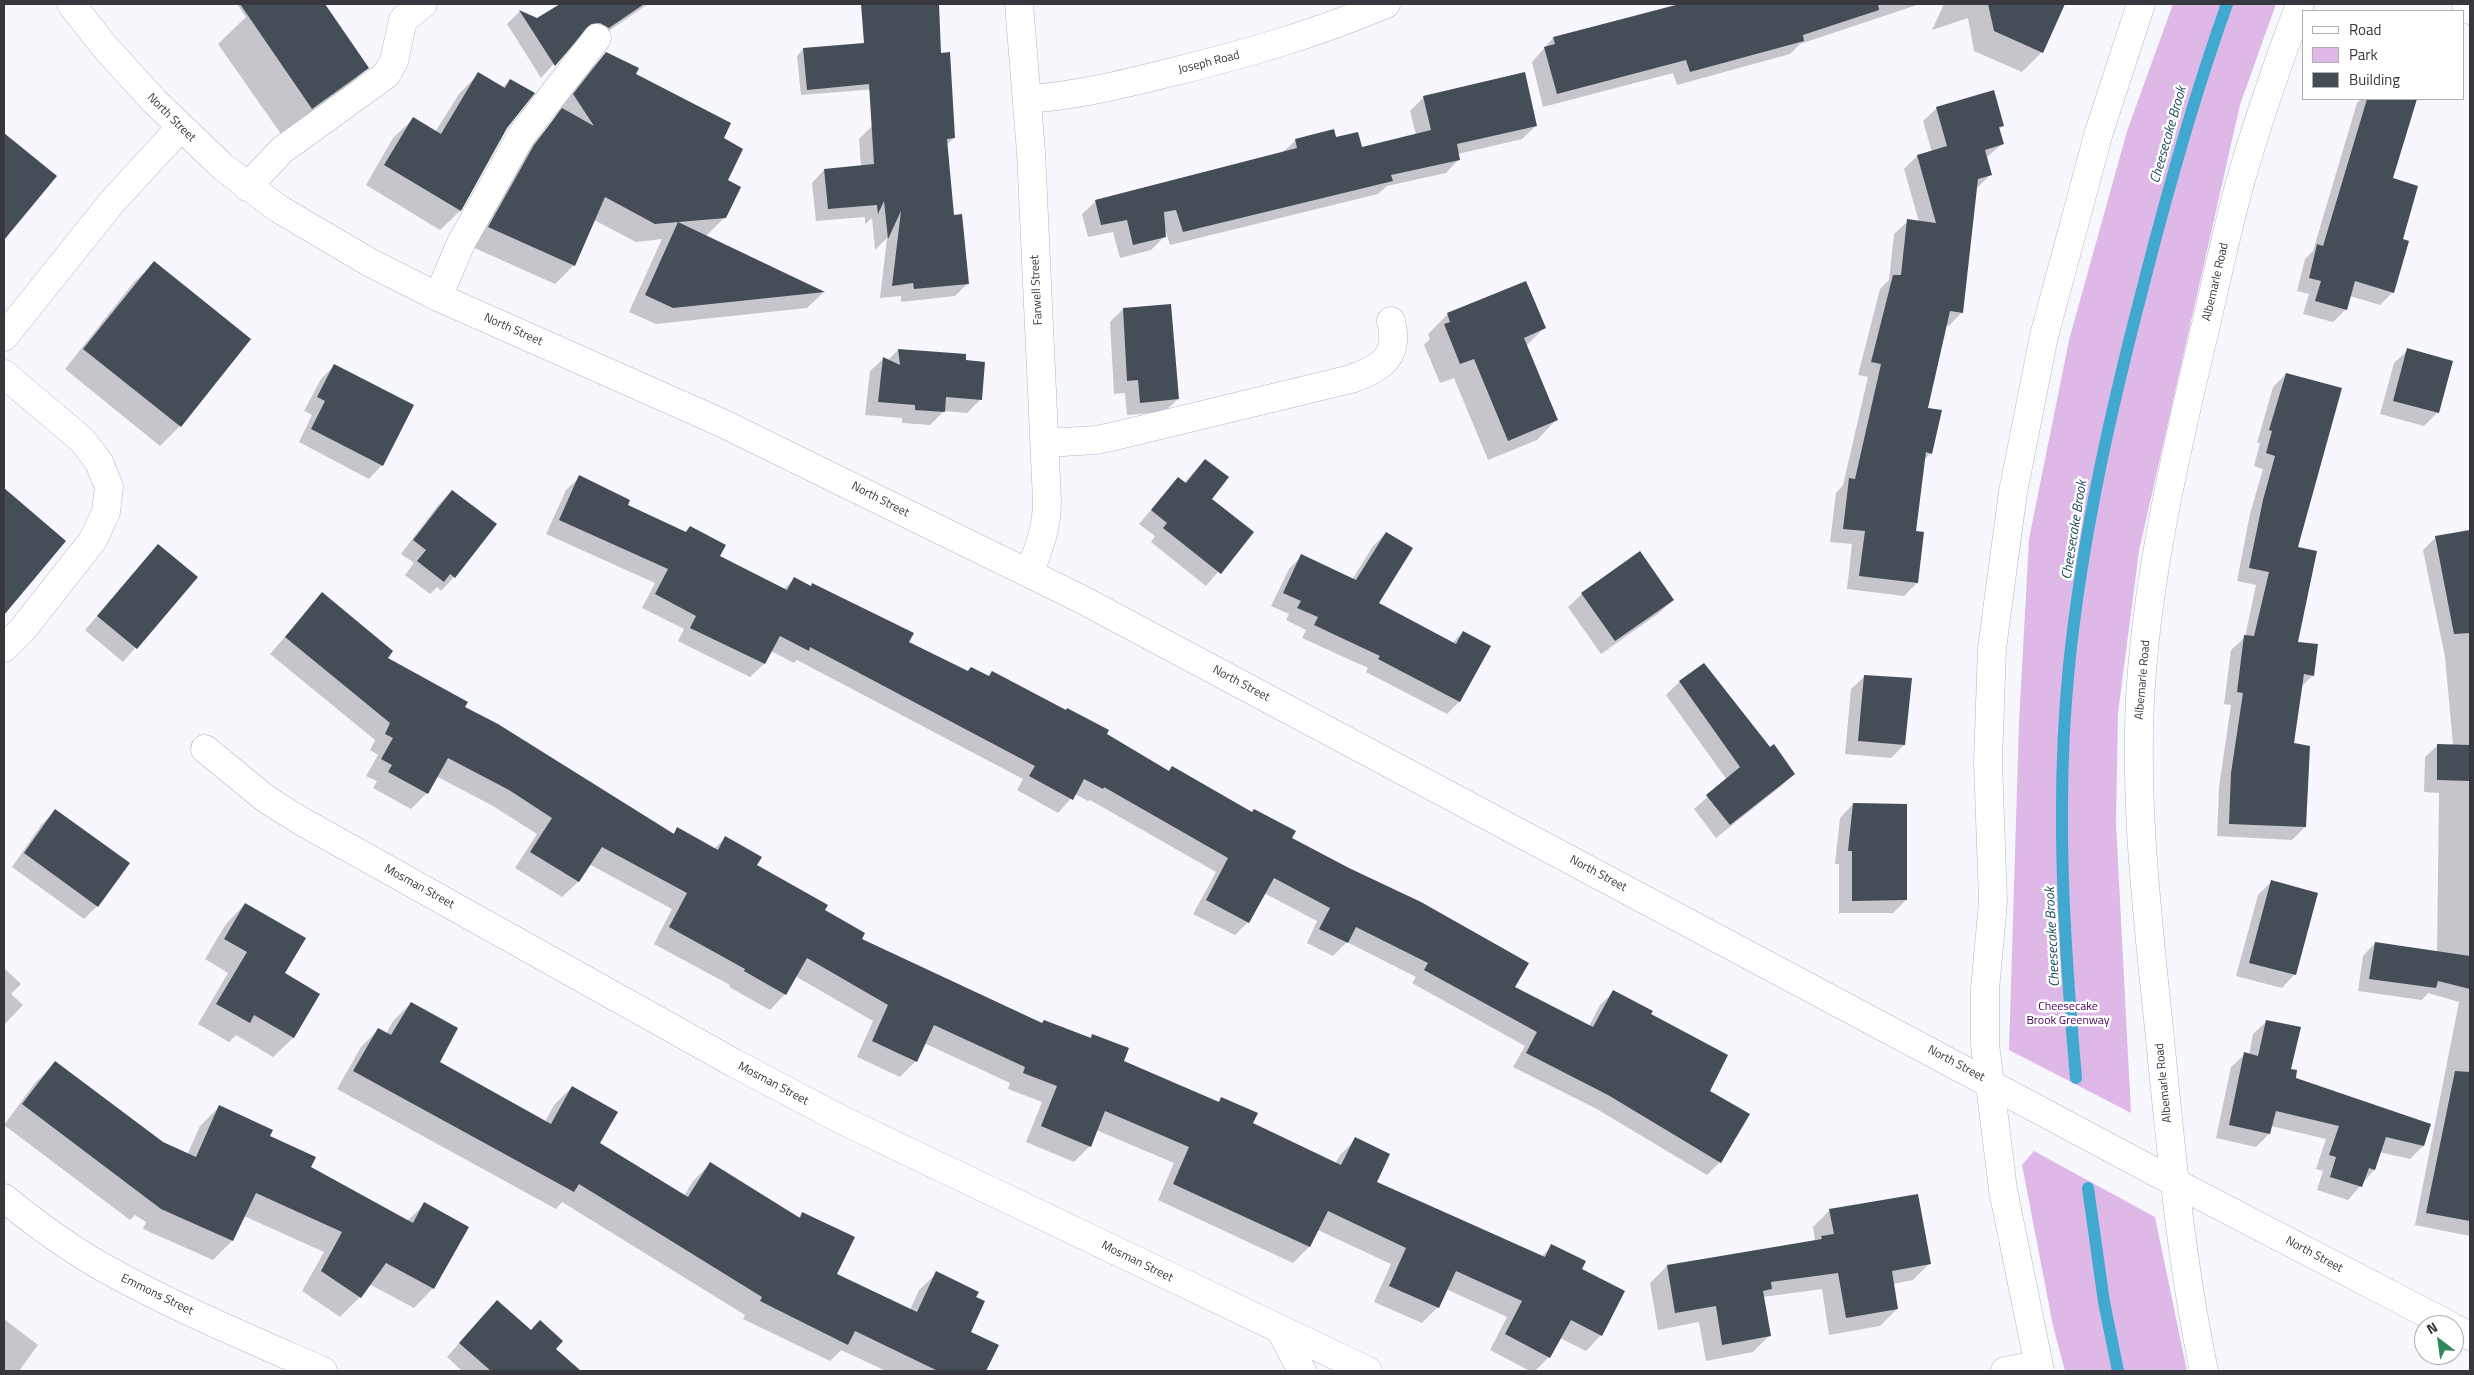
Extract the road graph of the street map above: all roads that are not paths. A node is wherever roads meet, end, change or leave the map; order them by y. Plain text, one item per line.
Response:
1 (71, 4) edge
2 (423, 4) edge
3 (1019, 4) edge
4 (1386, 4) edge
5 (2141, 4) edge
6 (2300, 4) edge
7 (2466, 4) edge
8 (2470, 10) edge
9 (597, 38) dead end
10 (1026, 99) junction
11 (180, 128) junction
12 (248, 188) junction
13 (438, 297) junction
14 (1391, 321) dead end
15 (4, 337) edge
16 (4, 374) edge
17 (1045, 443) junction
18 (1029, 573) junction
19 (4, 648) edge
20 (205, 749) dead end
21 (1989, 1082) junction
22 (2174, 1182) junction
23 (4, 1198) edge
24 (2430, 1315) edge
25 (1281, 1331) junction
26 (2039, 1368) edge
27 (323, 1371) edge
28 (1302, 1371) edge
29 (1368, 1371) edge
30 (2005, 1371) edge
31 (2204, 1371) edge

1 - 11 street, North Street
2 - 12 street
3 - 10 street, Farwell Street
4 - 10 street, Joseph Road
5 - 21 street
6 - 22 street, Albemarle Road
7 - 8 street
9 - 13 street
10 - 17 street, Farwell Street
11 - 12 street, North Street
11 - 15 street
12 - 13 street, North Street
13 - 18 street, North Street
14 - 17 street
16 - 19 street
17 - 18 street, Farwell Street
18 - 21 street, North Street
20 - 25 street, Mosman Street
21 - 22 street, North Street
21 - 26 street
22 - 24 street, North Street
22 - 31 street, Albemarle Road
23 - 27 street, Emmons Street
25 - 28 street
25 - 29 street, Mosman Street
26 - 30 street

